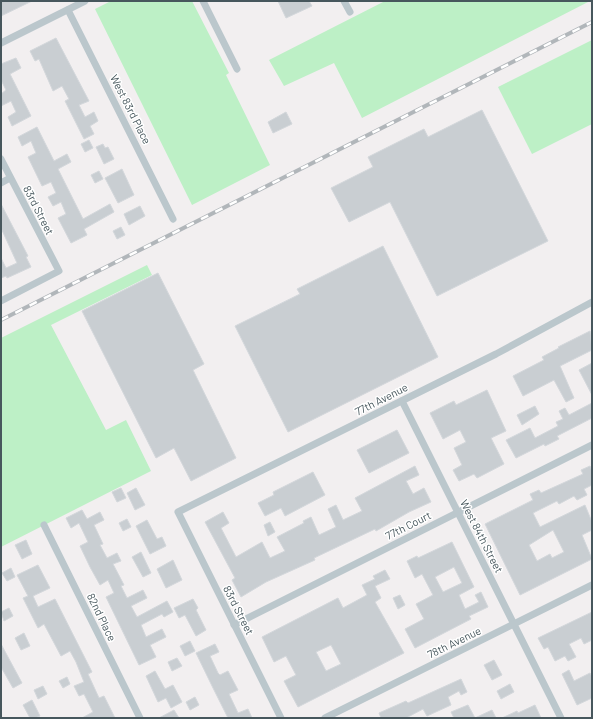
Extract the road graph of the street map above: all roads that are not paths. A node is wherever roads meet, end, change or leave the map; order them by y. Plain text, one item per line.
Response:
1 (85, 1) edge
2 (203, 1) edge
3 (344, 1) edge
4 (68, 10) junction
5 (350, 12) dead end
6 (1, 43) edge
7 (237, 69) dead end
8 (1, 159) edge
9 (10, 178) junction
10 (1, 183) edge
11 (173, 219) dead end
12 (1, 301) edge
13 (592, 302) edge
14 (402, 401) junction
15 (592, 445) edge
16 (178, 512) joint
17 (458, 512) junction
18 (44, 525) dead end
19 (592, 585) edge
20 (514, 624) junction
21 (234, 625) junction
22 (140, 718) edge
23 (281, 718) edge
24 (326, 718) edge
25 (561, 718) edge

1 - 4 street
2 - 7 street
3 - 5 street
4 - 6 street
4 - 11 street, West 83rd Place
8 - 9 street, 83rd Street
9 - 10 street
9 - 12 street, 83rd Street
13 - 14 street, 77th Avenue
14 - 16 street, 77th Avenue
14 - 17 street, West 84th Street
15 - 17 street, 77th Court
16 - 21 street, 83rd Street
17 - 20 street, West 84th Street
17 - 21 street, 77th Court
18 - 22 street, 82nd Place
19 - 20 street, 78th Avenue
20 - 24 street, 78th Avenue
20 - 25 street, West 84th Street
21 - 23 street, 83rd Street

